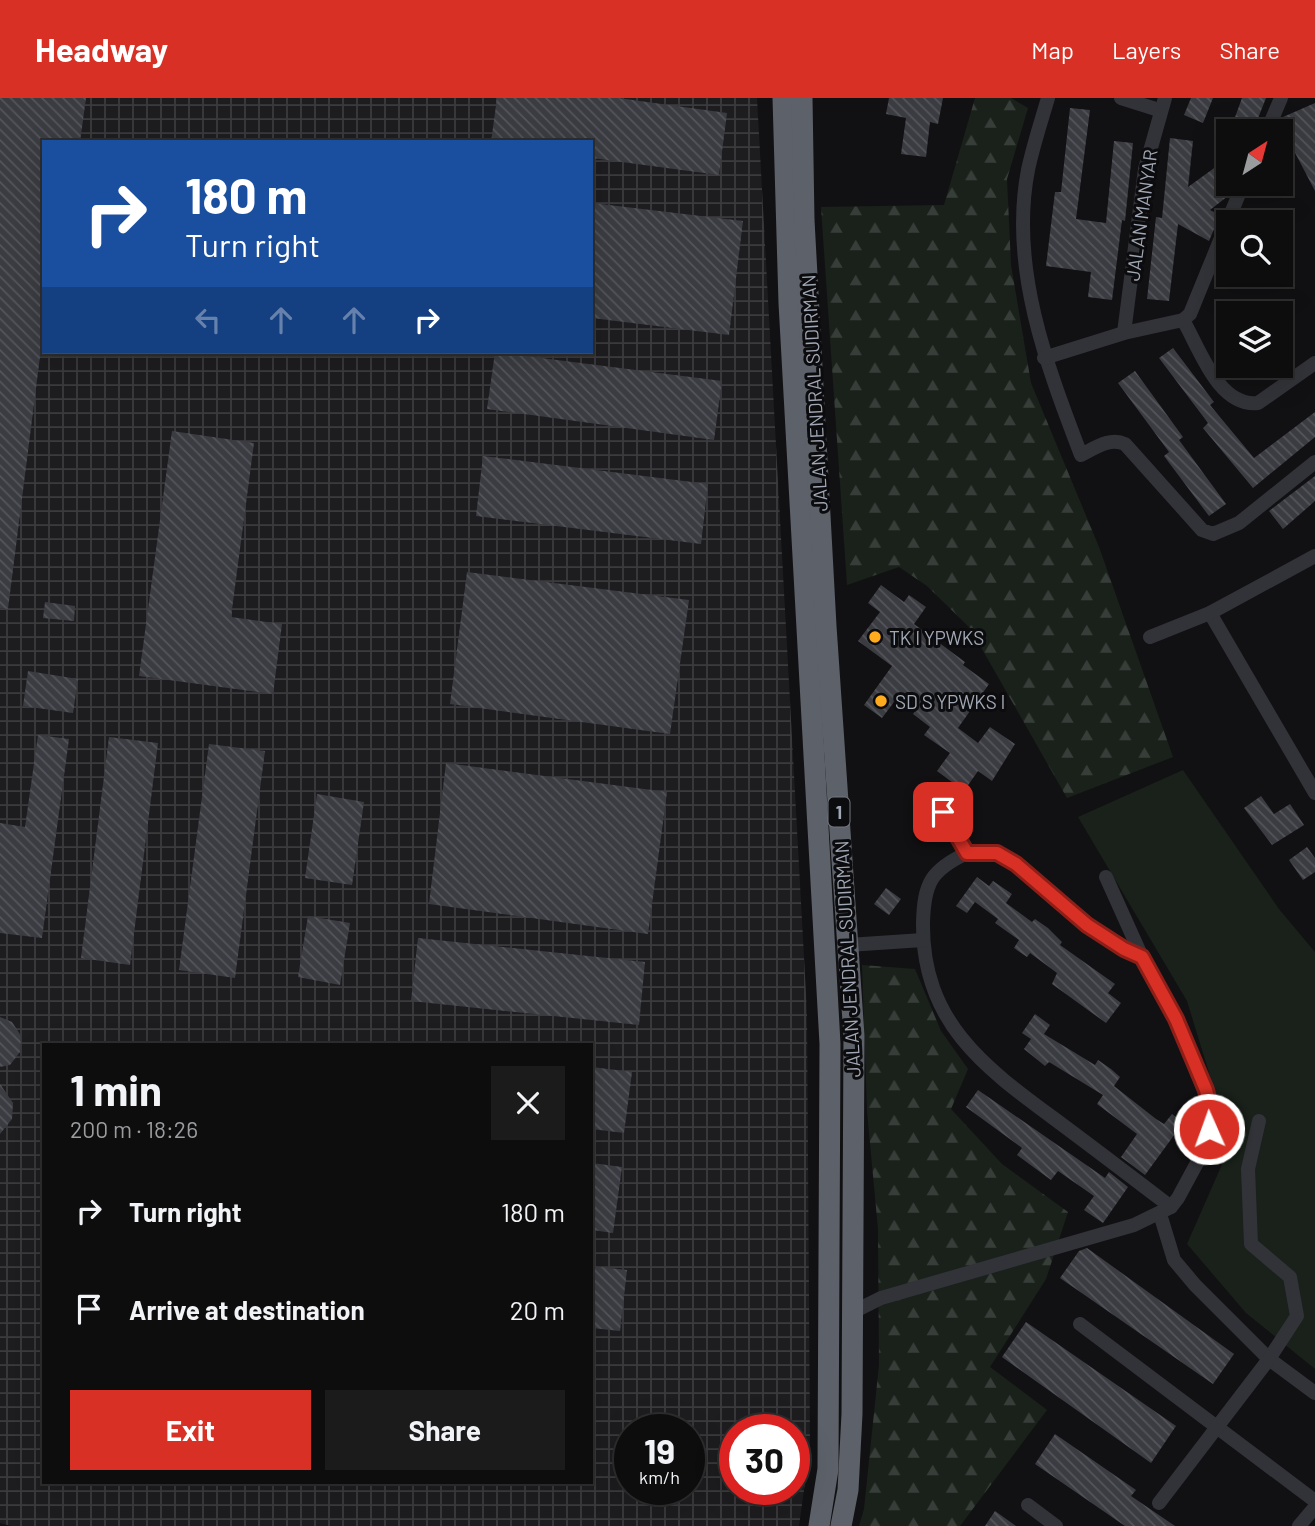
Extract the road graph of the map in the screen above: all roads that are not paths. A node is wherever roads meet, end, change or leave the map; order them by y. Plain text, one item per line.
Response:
1 (783, 98) edge
2 (802, 98) edge
3 (1048, 98) edge
4 (1121, 98) edge
5 (1281, 98) edge
6 (1162, 104) edge
7 (1272, 119) edge
8 (1239, 196) edge
9 (1183, 320) junction
10 (1124, 333) junction
11 (1044, 358) junction
12 (1315, 363) edge
13 (1315, 462) edge
14 (1315, 556) edge
15 (1210, 612) junction
16 (1150, 637) dead end
17 (1315, 793) edge
18 (934, 794) dead end
19 (967, 853) junction
20 (1106, 877) dead end
21 (923, 940) junction
22 (848, 945) junction
23 (1142, 957) junction
24 (1259, 1121) dead end
25 (1166, 1210) junction
26 (853, 1312) junction
27 (1080, 1324) dead end
28 (1269, 1359) junction
29 (1315, 1393) edge
30 (1217, 1426) junction
31 (1315, 1502) edge
32 (1159, 1503) dead end
33 (1028, 1505) dead end
34 (1315, 1507) edge
35 (819, 1526) edge
36 (841, 1526) edge
37 (1056, 1526) edge
38 (1298, 1526) edge

1 - 35 highway, JALAN JENDRAL SUDIRMAN / 1
2 - 22 highway, JALAN JENDRAL SUDIRMAN / 1
3 - 11 street
4 - 6 street
5 - 7 street
6 - 10 street, JALAN MANYAR
8 - 9 street
9 - 10 street
9 - 12 street
10 - 11 street
11 - 13 street
14 - 15 street
15 - 16 street
15 - 17 street
18 - 19 street
19 - 21 street
19 - 23 street
20 - 23 street
21 - 22 street
21 - 25 street
22 - 26 highway, JALAN JENDRAL SUDIRMAN / 1
23 - 25 street
24 - 28 street
25 - 26 street
25 - 28 street
26 - 36 highway, JALAN JENDRAL SUDIRMAN / 1
27 - 30 street
28 - 29 street
28 - 30 street
30 - 31 street
30 - 32 street
33 - 37 street
34 - 38 street

